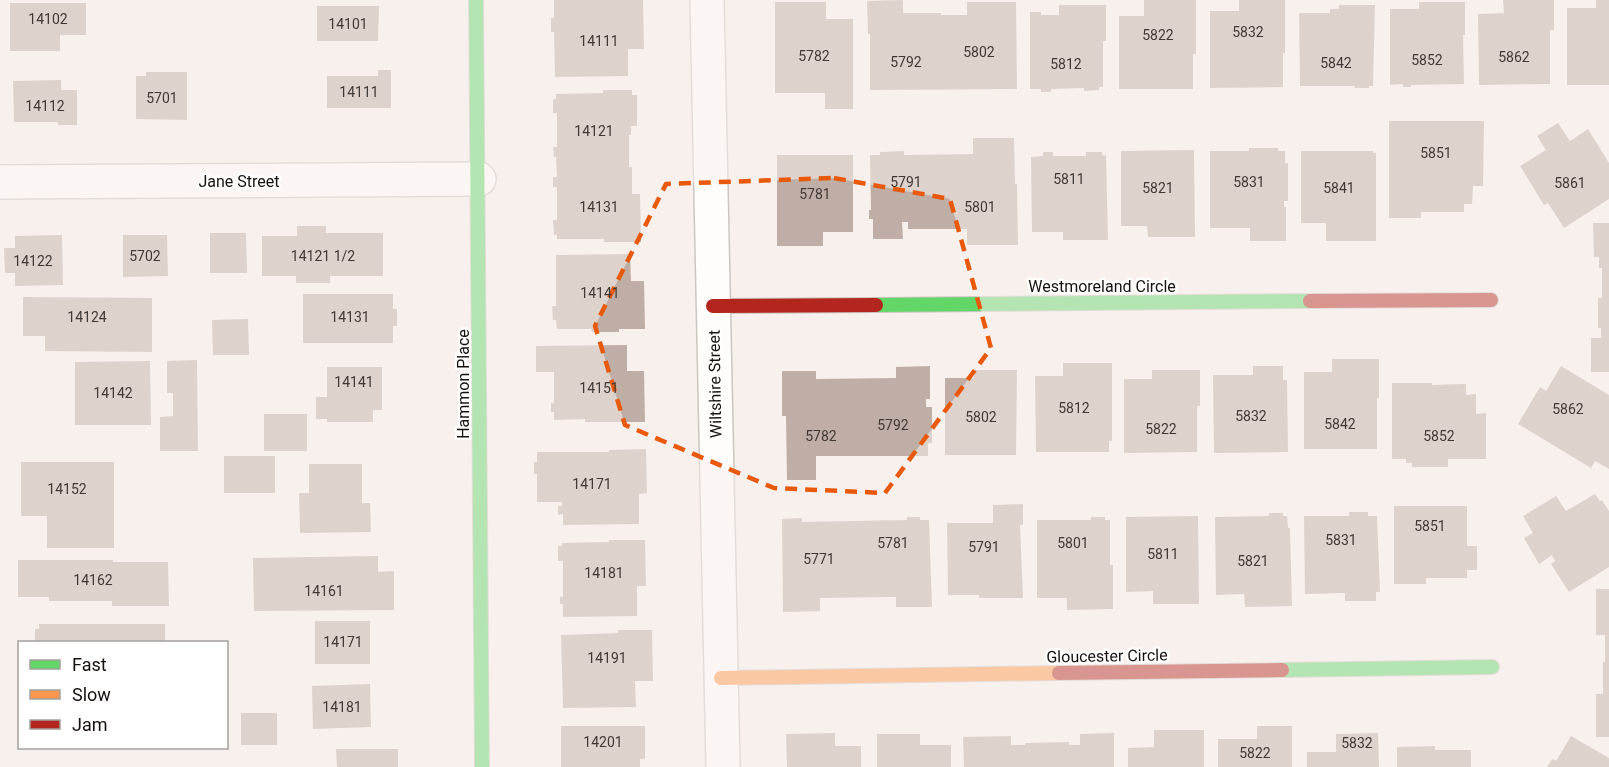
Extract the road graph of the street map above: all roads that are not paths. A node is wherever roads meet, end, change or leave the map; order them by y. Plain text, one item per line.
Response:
1 (476, 0) edge
2 (707, 0) edge
3 (479, 179) junction
4 (0, 182) edge
5 (1491, 300) dead end
6 (713, 306) junction
7 (1492, 667) dead end
8 (721, 678) junction
9 (482, 767) edge
10 (723, 767) edge

1 - 3 street, Hammon Place
2 - 6 street, Wiltshire Street
3 - 4 street, Jane Street
3 - 9 street, Hammon Place
5 - 6 street, Westmoreland Circle
6 - 8 street, Wiltshire Street
7 - 8 street, Gloucester Circle
8 - 10 street, Wiltshire Street

